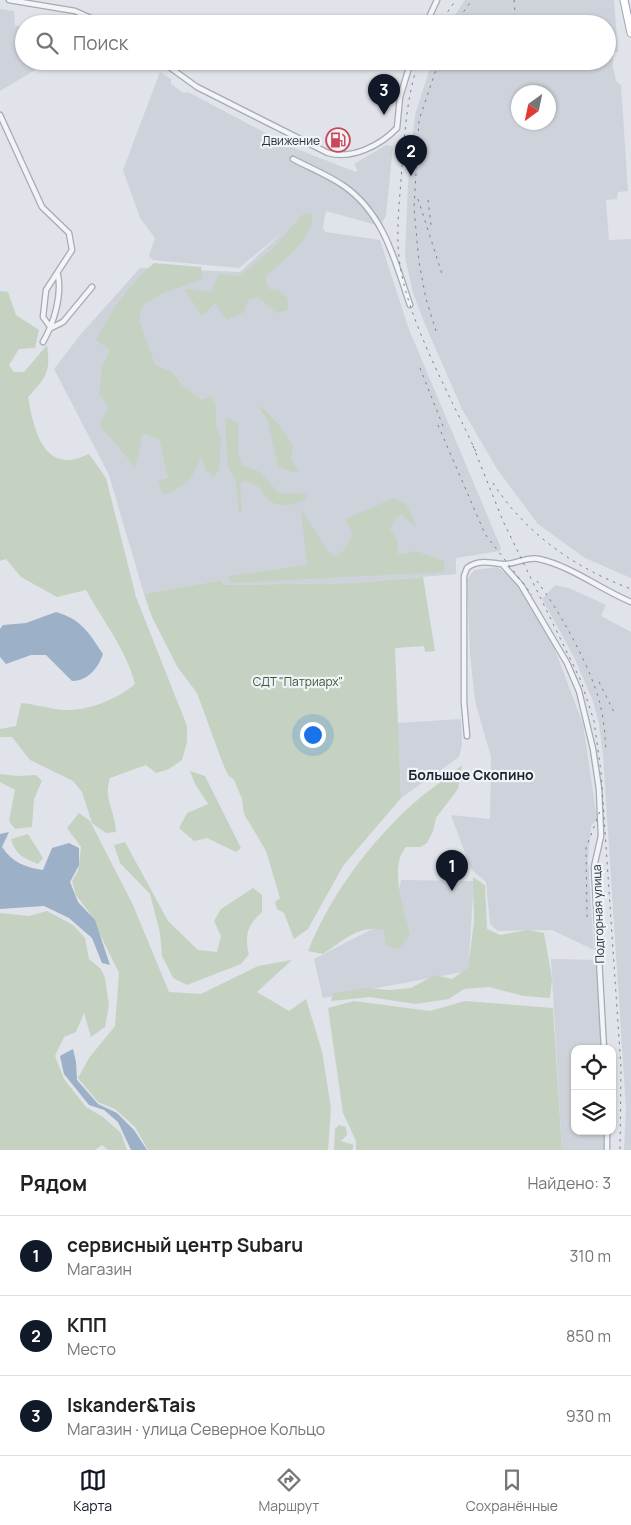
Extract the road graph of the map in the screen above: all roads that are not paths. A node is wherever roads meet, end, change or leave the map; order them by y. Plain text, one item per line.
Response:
1 (9, 0) edge
2 (437, 0) edge
3 (624, 0) edge
4 (38, 2) edge
5 (84, 15) edge
6 (430, 15) edge
7 (631, 33) edge
8 (173, 70) edge
9 (408, 70) edge
10 (0, 115) edge
11 (293, 159) dead end
12 (58, 274) junction
13 (92, 288) dead end
14 (410, 305) dead end
15 (51, 328) junction
16 (43, 342) dead end
17 (502, 564) junction
18 (631, 602) edge
19 (467, 736) dead end
20 (604, 1045) edge
21 (607, 1135) edge
22 (606, 1150) edge

1 - 4 street
2 - 6 street
3 - 7 main road
4 - 5 street
8 - 9 street
10 - 12 street
11 - 14 street
12 - 15 street
12 - 15 street
13 - 15 street
15 - 16 street
17 - 18 street
17 - 19 street
17 - 20 street, Подгорная улица
21 - 22 street

